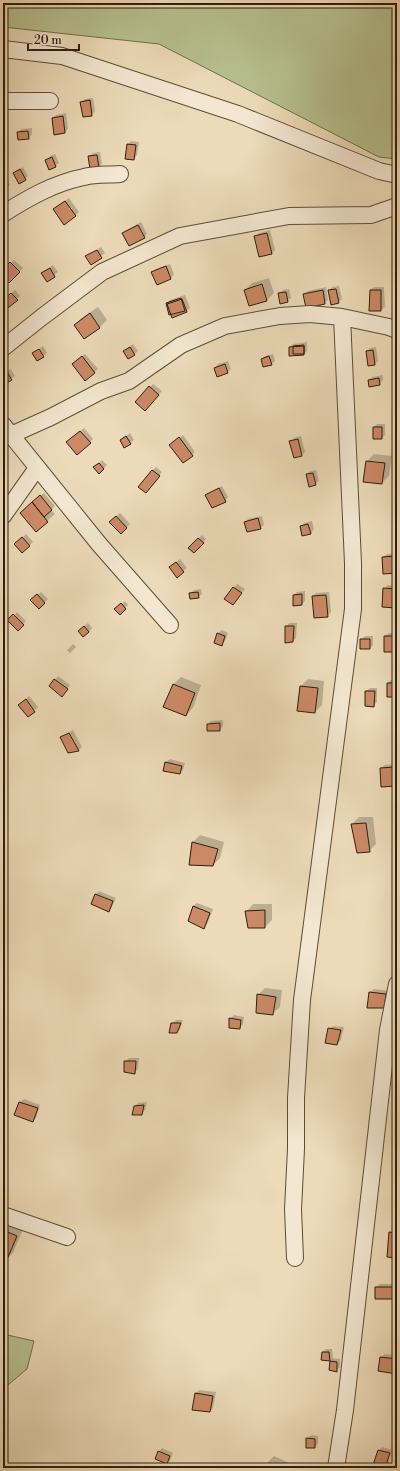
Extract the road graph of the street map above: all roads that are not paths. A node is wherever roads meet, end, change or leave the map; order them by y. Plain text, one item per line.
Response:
1 (3, 49) edge
2 (3, 101) edge
3 (50, 101) dead end
4 (120, 174) dead end
5 (397, 175) edge
6 (397, 206) edge
7 (3, 214) edge
8 (342, 317) junction
9 (397, 330) edge
10 (3, 348) edge
11 (7, 430) edge
12 (37, 468) junction
13 (3, 516) edge
14 (170, 625) dead end
15 (397, 984) edge
16 (3, 1215) edge
17 (67, 1237) dead end
18 (295, 1258) dead end
19 (336, 1468) edge

1 - 5 street
2 - 3 street
4 - 7 street
6 - 10 street
8 - 9 street
8 - 11 street
8 - 18 street
11 - 12 street
12 - 13 street
12 - 14 street
15 - 19 street
16 - 17 street

